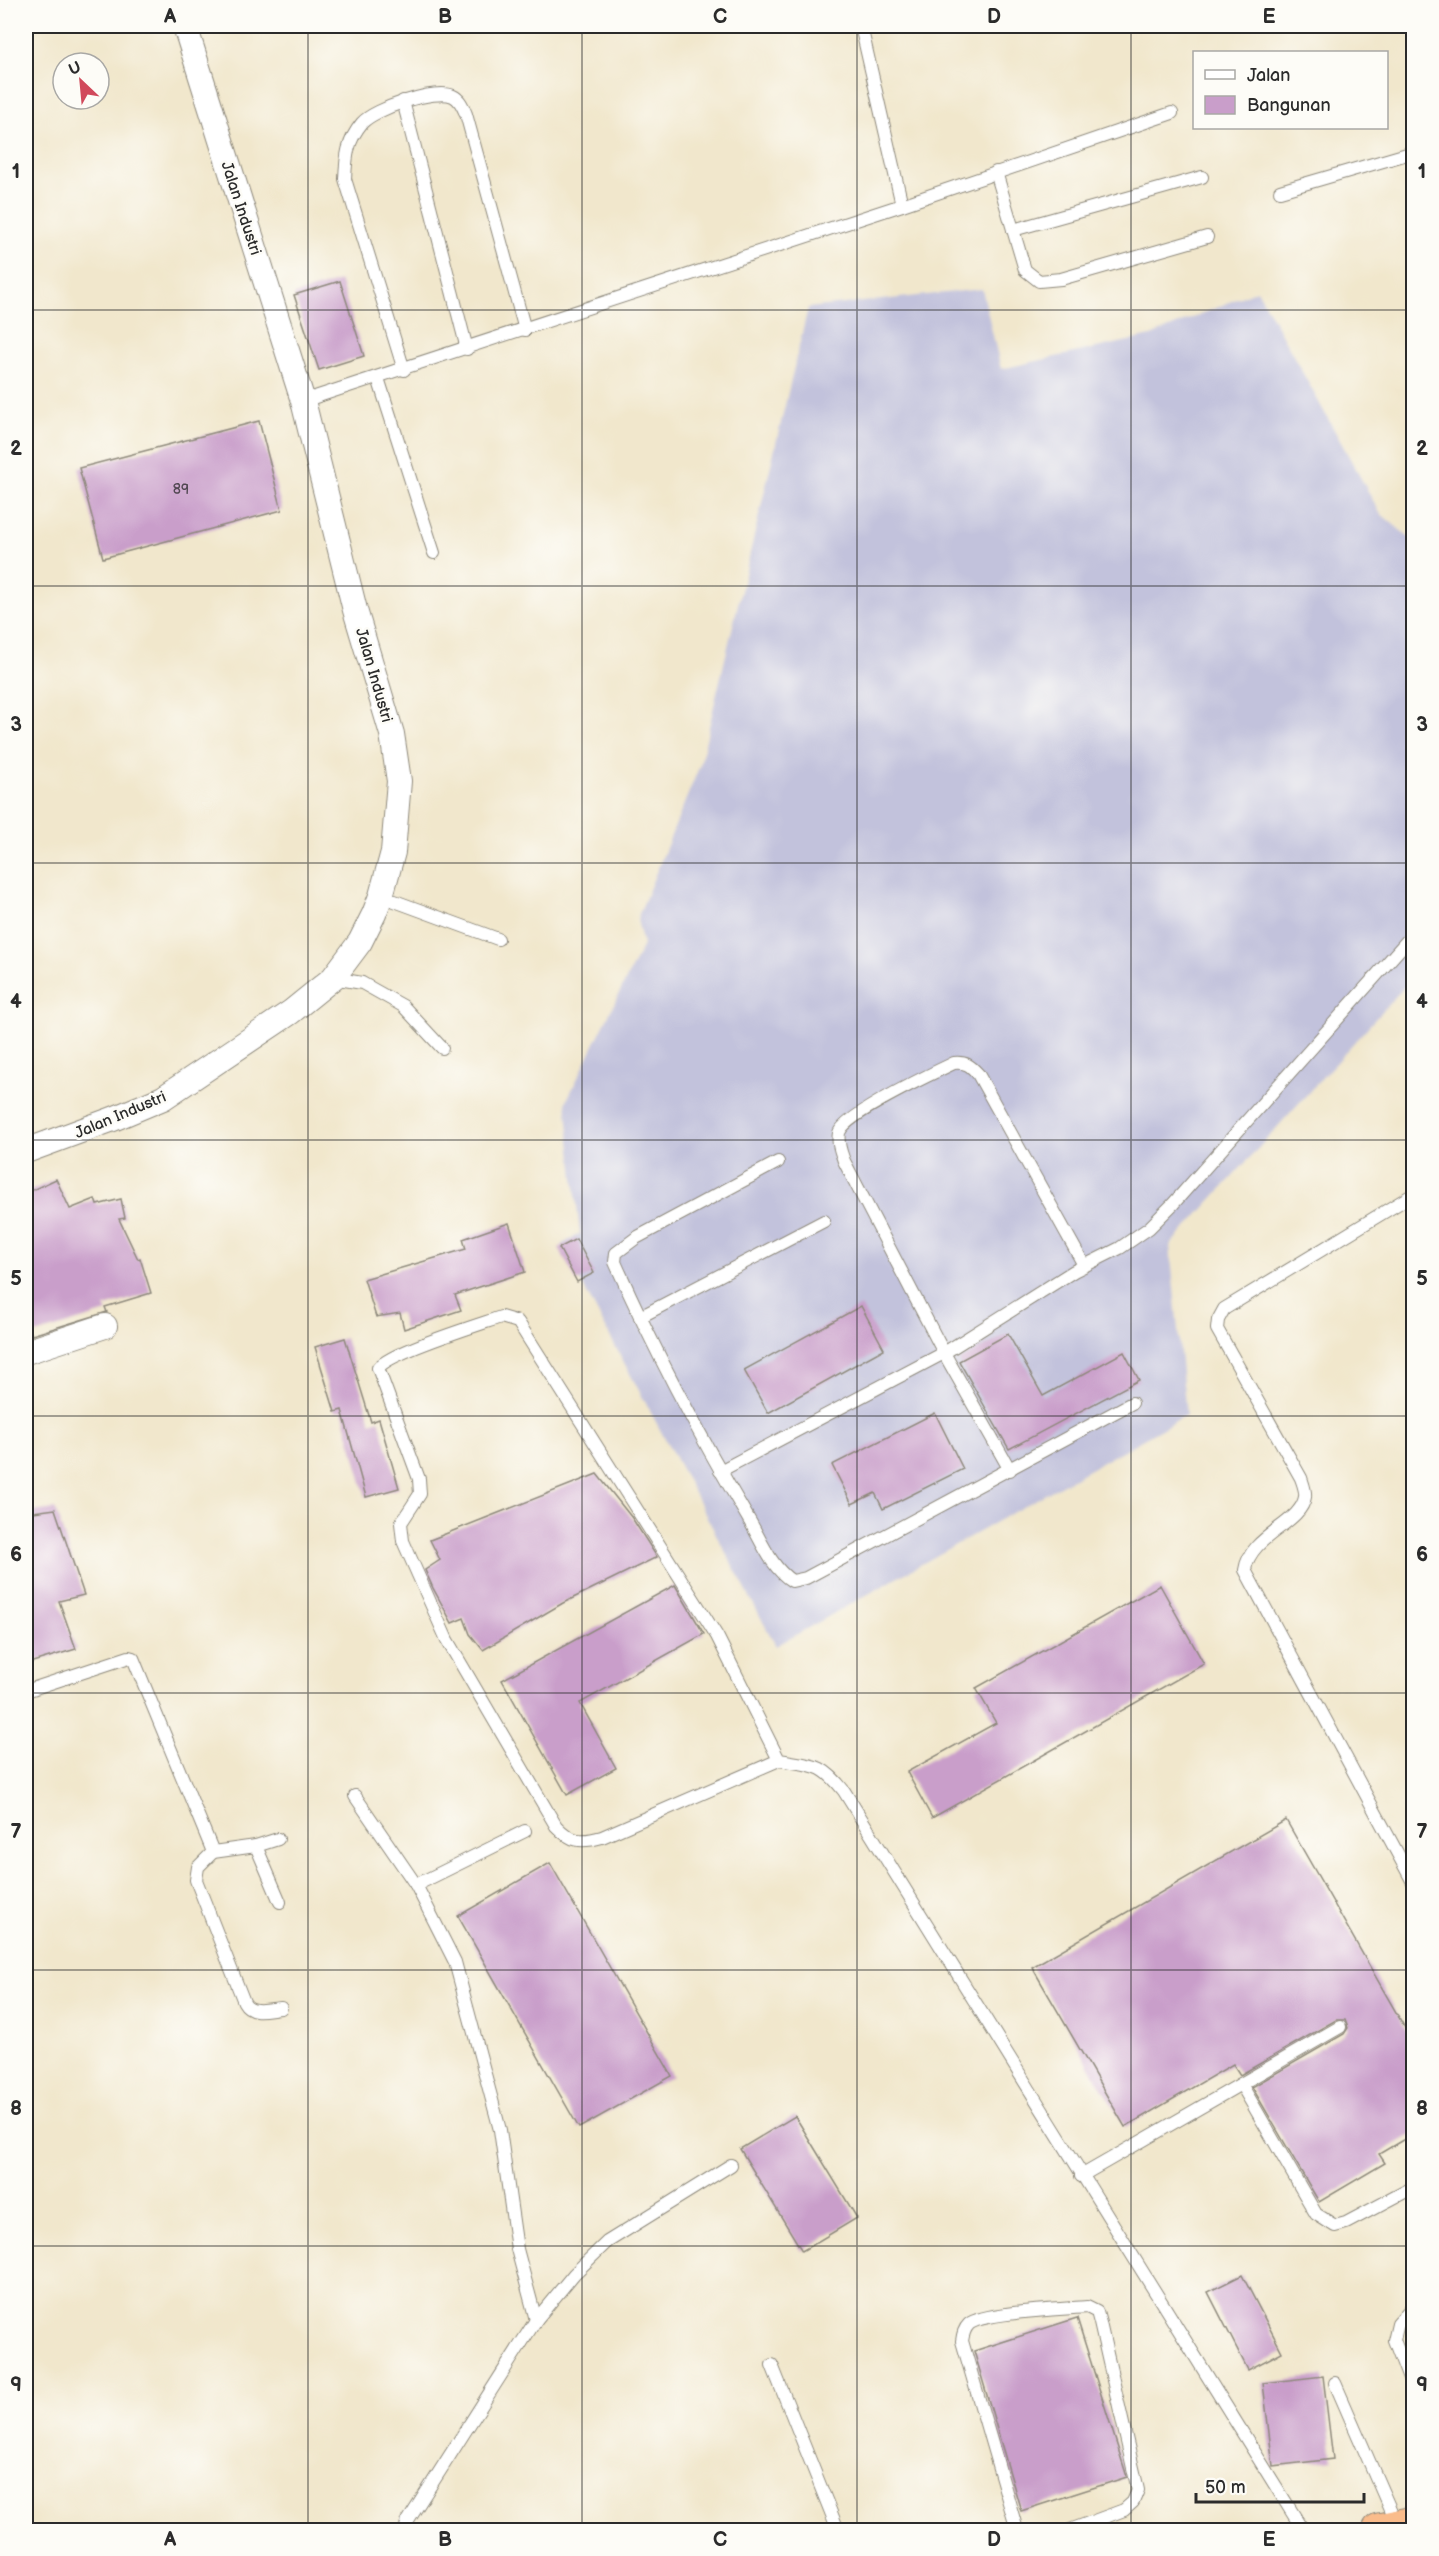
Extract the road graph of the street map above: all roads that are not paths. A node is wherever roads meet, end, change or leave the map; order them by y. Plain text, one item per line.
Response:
1 (185, 26) edge
2 (861, 26) edge
3 (402, 101) junction
4 (1172, 113) dead end
5 (1413, 152) edge
6 (996, 172) junction
7 (1202, 177) dead end
8 (1280, 191) dead end
9 (902, 205) junction
10 (1013, 230) junction
11 (1207, 237) dead end
12 (525, 330) junction
13 (467, 349) junction
14 (404, 369) junction
15 (378, 378) junction
16 (303, 401) junction
17 (434, 553) dead end
18 (381, 896) junction
19 (1413, 933) edge
20 (498, 939) dead end
21 (333, 978) junction
22 (442, 1048) dead end
23 (26, 1151) edge
24 (778, 1162) dead end
25 (1413, 1194) edge
26 (824, 1221) dead end
27 (1084, 1265) junction
28 (640, 1317) junction
29 (105, 1326) dead end
30 (26, 1352) edge
31 (944, 1353) junction
32 (1132, 1402) dead end
33 (1010, 1470) junction
34 (720, 1471) junction
35 (26, 1691) edge
36 (779, 1760) junction
37 (355, 1796) dead end
38 (525, 1832) dead end
39 (278, 1839) dead end
40 (256, 1846) junction
41 (213, 1851) junction
42 (1413, 1884) edge
43 (416, 1885) junction
44 (280, 1902) dead end
45 (281, 2008) dead end
46 (1340, 2027) dead end
47 (1241, 2084) junction
48 (731, 2165) dead end
49 (1082, 2176) junction
50 (1413, 2187) edge
51 (1413, 2305) edge
52 (536, 2320) junction
53 (772, 2365) dead end
54 (1335, 2383) dead end
55 (1413, 2392) edge
56 (1397, 2526) edge
57 (405, 2530) edge
58 (838, 2530) edge
59 (1017, 2530) edge
60 (1070, 2530) edge
61 (1304, 2530) edge

1 - 16 street, Jalan Industri
2 - 9 lane
3 - 12 lane
3 - 13 lane
3 - 14 lane
4 - 6 lane
5 - 8 lane
6 - 9 lane
6 - 10 lane
7 - 10 lane
9 - 12 lane
10 - 11 lane
12 - 13 lane
13 - 14 lane
14 - 15 lane
15 - 16 lane
15 - 17 lane
16 - 18 street, Jalan Industri
18 - 20 lane
18 - 21 street, Jalan Industri
19 - 27 lane
21 - 22 lane
21 - 23 street, Jalan Industri
24 - 28 lane
25 - 42 lane
26 - 28 lane
27 - 31 lane
27 - 31 lane
28 - 34 lane
29 - 30 street
31 - 33 lane
31 - 34 lane
32 - 33 lane
33 - 34 lane
35 - 41 lane
36 - 36 lane
36 - 49 lane
37 - 43 lane
38 - 43 lane
39 - 40 lane
40 - 41 lane
40 - 44 lane
41 - 45 lane
43 - 52 lane
46 - 47 lane
47 - 49 lane
47 - 50 lane
48 - 52 lane
49 - 61 lane
51 - 55 lane
52 - 57 lane
53 - 58 lane
54 - 56 lane
59 - 60 lane

